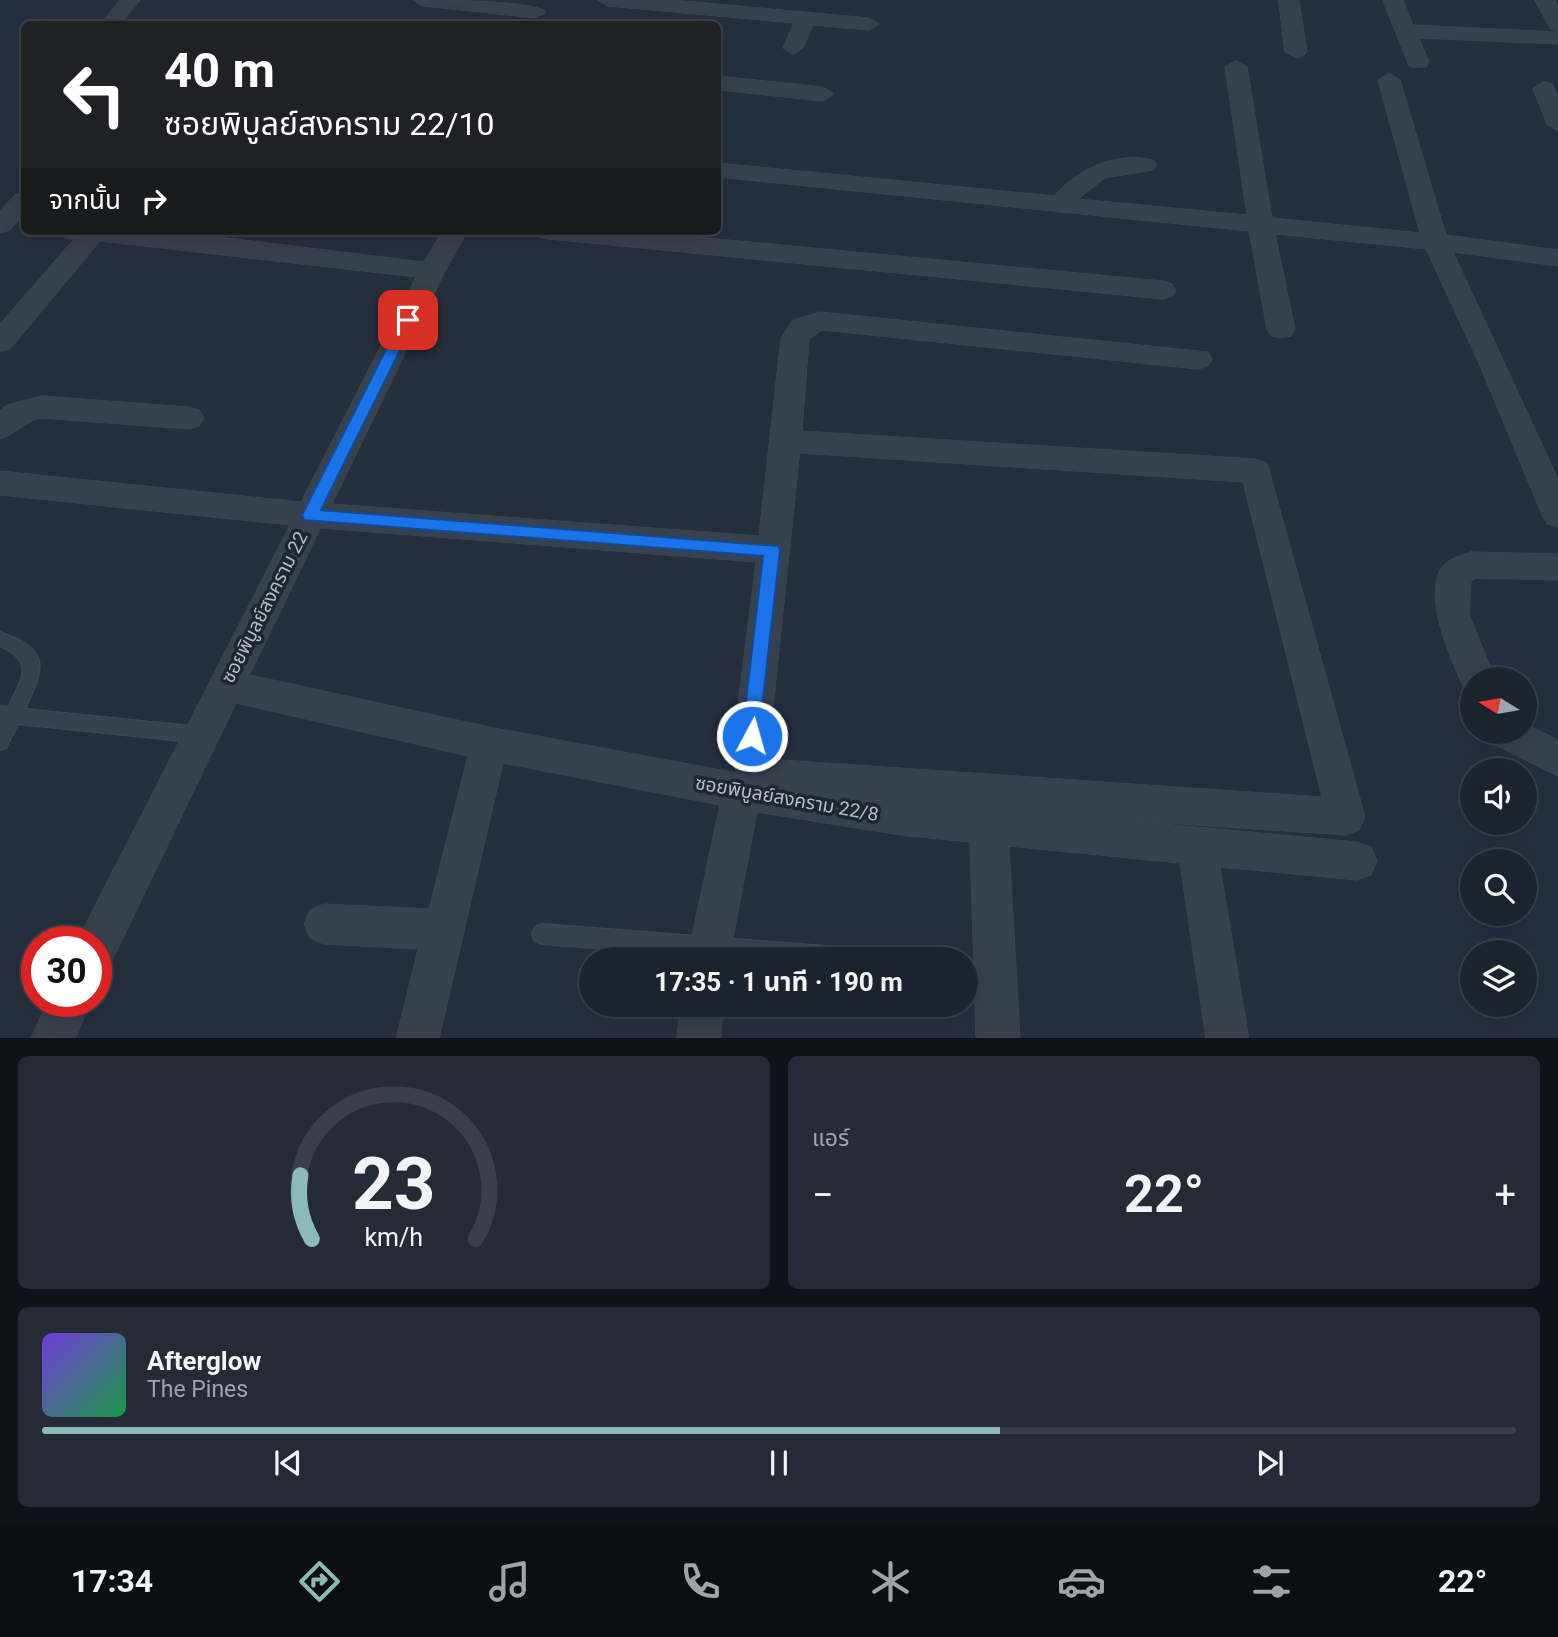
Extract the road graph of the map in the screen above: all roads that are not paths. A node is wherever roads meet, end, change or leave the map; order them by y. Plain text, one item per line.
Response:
1 (130, 0) edge
2 (423, 0) edge
3 (608, 0) edge
4 (1289, 0) edge
5 (1393, 0) edge
6 (1545, 0) edge
7 (536, 12) edge
8 (718, 18) edge
9 (806, 18) junction
10 (113, 21) edge
11 (870, 24) dead end
12 (1558, 25) edge
13 (1405, 31) junction
14 (1558, 38) edge
15 (793, 48) dead end
16 (1296, 52) dead end
17 (1418, 62) dead end
18 (1236, 67) dead end
19 (1389, 80) dead end
20 (721, 83) edge
21 (1544, 89) dead end
22 (823, 94) dead end
23 (1558, 124) edge
24 (1145, 165) dead end
25 (721, 170) edge
26 (21, 203) edge
27 (1060, 205) junction
28 (0, 225) edge
29 (1261, 226) junction
30 (21, 227) edge
31 (81, 235) edge
32 (172, 235) edge
33 (453, 235) edge
34 (591, 235) edge
35 (1436, 243) junction
36 (1558, 258) edge
37 (432, 271) junction
38 (1163, 290) dead end
39 (1281, 329) dead end
40 (0, 342) edge
41 (1198, 359) dead end
42 (189, 418) dead end
43 (0, 428) edge
44 (786, 441) junction
45 (0, 484) edge
46 (310, 515) junction
47 (1558, 515) edge
48 (772, 550) junction
49 (1558, 568) edge
50 (0, 639) edge
51 (1472, 667) edge
52 (225, 685) junction
53 (7, 715) edge
54 (201, 735) junction
55 (0, 742) edge
56 (489, 744) junction
57 (1529, 744) edge
58 (1558, 759) edge
59 (742, 792) junction
60 (989, 826) junction
61 (1197, 845) junction
62 (1357, 861) dead end
63 (324, 924) dead end
64 (107, 926) edge
65 (442, 930) junction
66 (542, 934) dead end
67 (663, 947) edge
68 (710, 947) edge
69 (62, 1017) edge
70 (701, 1017) edge
71 (52, 1038) edge
72 (417, 1038) edge
73 (699, 1038) edge
74 (998, 1038) edge
75 (1228, 1038) edge

1 - 10 street
2 - 7 street
3 - 8 street
4 - 16 street
5 - 13 street
6 - 12 street
8 - 9 street
9 - 11 street
9 - 15 street
13 - 14 street
13 - 17 street
18 - 29 street
19 - 35 street
20 - 22 street
21 - 23 street
24 - 27 street
25 - 27 street
26 - 28 street
27 - 29 street
28 - 30 street
29 - 35 street
29 - 39 street
31 - 40 street
32 - 37 street
33 - 37 street, ซอยพิบูลย์สงคราม 22
34 - 38 street
35 - 36 street
35 - 47 street
37 - 46 street, ซอยพิบูลย์สงคราม 22
41 - 44 street
42 - 43 street
44 - 48 street
44 - 48 street
45 - 46 street
46 - 48 street
46 - 52 street, ซอยพิบูลย์สงคราม 22
49 - 51 street
50 - 53 lane
52 - 54 street, ซอยพิบูลย์สงคราม 22
52 - 56 street, ซอยพิบูลย์สงคราม 22/8
53 - 54 lane
53 - 55 lane
54 - 64 street, ซอยพิบูลย์สงคราม 22
56 - 59 street, ซอยพิบูลย์สงคราม 22/8
56 - 65 street
57 - 58 street
59 - 60 street, ซอยพิบูลย์สงคราม 22/8
59 - 68 street
60 - 61 street, ซอยพิบูลย์สงคราม 22/8
60 - 74 street
61 - 62 street, ซอยพิบูลย์สงคราม 22/8
61 - 75 street
63 - 65 street
65 - 72 street
66 - 67 lane
69 - 71 street
70 - 73 street

